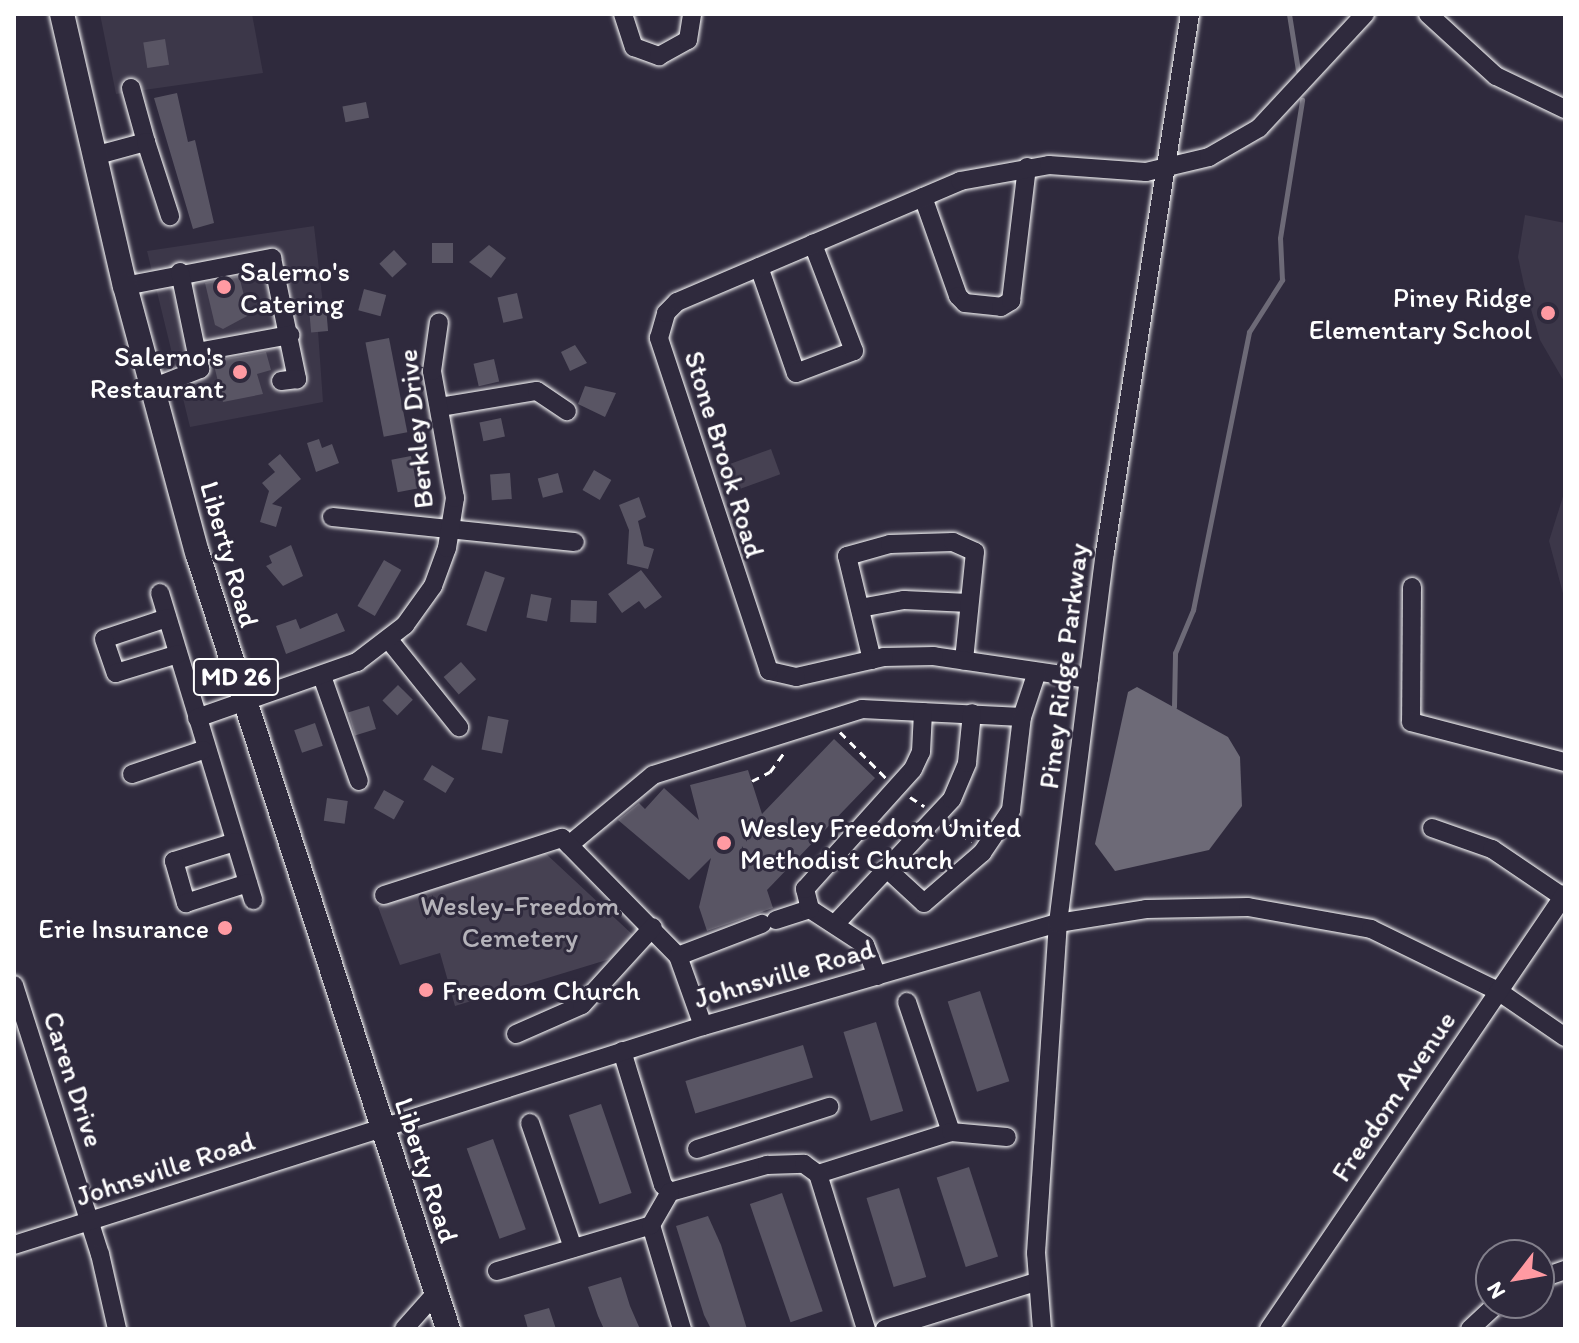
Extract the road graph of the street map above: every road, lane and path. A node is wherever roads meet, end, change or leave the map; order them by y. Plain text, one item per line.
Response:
1 (62, 14) edge
2 (623, 14) edge
3 (692, 14) edge
4 (1190, 14) edge
5 (1365, 14) edge
6 (1428, 14) edge
7 (131, 88) dead end
8 (1565, 109) edge
9 (146, 142) junction
10 (94, 156) junction
11 (1168, 166) junction
12 (1027, 167) junction
13 (923, 197) junction
14 (170, 216) dead end
15 (813, 244) junction
16 (759, 267) junction
17 (180, 272) junction
18 (125, 286) junction
19 (439, 322) dead end
20 (290, 335) junction
21 (197, 352) junction
22 (281, 381) dead end
23 (152, 388) junction
24 (440, 407) junction
25 (567, 411) dead end
26 (332, 517) dead end
27 (451, 529) junction
28 (575, 542) dead end
29 (1412, 587) dead end
30 (160, 593) dead end
31 (969, 603) junction
32 (860, 608) junction
33 (167, 618) junction
34 (389, 640) junction
35 (178, 654) junction
36 (872, 660) junction
37 (964, 660) junction
38 (1037, 672) junction
39 (323, 679) junction
40 (1089, 679) junction
41 (244, 704) junction
42 (923, 712) junction
43 (972, 713) junction
44 (1022, 717) junction
45 (197, 718) junction
46 (835, 726) dead end
47 (459, 727) dead end
48 (792, 741) dead end
49 (203, 750) junction
50 (1565, 762) edge
51 (132, 774) dead end
52 (359, 781) dead end
53 (752, 781) dead end
54 (897, 790) junction
55 (938, 814) junction
56 (1432, 828) dead end
57 (235, 842) junction
58 (569, 845) junction
59 (982, 853) junction
60 (887, 869) junction
61 (384, 895) dead end
62 (1564, 896) edge
63 (810, 909) junction
64 (837, 922) junction
65 (1058, 923) junction
66 (653, 927) junction
67 (678, 956) junction
68 (877, 976) junction
69 (14, 985) edge
70 (1498, 991) junction
71 (907, 1002) dead end
72 (703, 1026) junction
73 (516, 1034) dead end
74 (1565, 1037) edge
75 (622, 1051) junction
76 (829, 1107) dead end
77 (530, 1123) dead end
78 (381, 1125) junction
79 (756, 1131) junction
80 (951, 1132) junction
81 (1007, 1137) dead end
82 (697, 1149) dead end
83 (767, 1165) junction
84 (818, 1174) junction
85 (670, 1192) junction
86 (90, 1223) junction
87 (651, 1225) junction
88 (14, 1245) edge
89 (573, 1248) junction
90 (497, 1271) dead end
91 (1036, 1282) junction
92 (436, 1293) junction
93 (117, 1329) edge
94 (404, 1329) edge
95 (448, 1329) edge
96 (682, 1329) edge
97 (866, 1329) edge
98 (885, 1329) edge
99 (1042, 1329) edge
100 (1269, 1329) edge

1 - 10 main road, Liberty Road / MD 26
2 - 3 street
4 - 11 street, Piney Ridge Parkway
5 - 11 street, Stone Brook Road
6 - 8 street
7 - 9 street
9 - 10 street
9 - 14 street
10 - 18 main road, Liberty Road / MD 26
11 - 12 street, Stone Brook Road
11 - 40 street, Piney Ridge Parkway
12 - 13 street, Stone Brook Road
12 - 13 street
13 - 15 street, Stone Brook Road
15 - 16 street, Stone Brook Road
15 - 16 street
16 - 36 street, Stone Brook Road
17 - 18 street
17 - 20 street
17 - 21 street
18 - 23 main road, Liberty Road / MD 26
19 - 24 street, Berkley Drive
20 - 21 street
20 - 22 street
21 - 23 street
23 - 41 main road, Liberty Road / MD 26
24 - 25 street
24 - 27 street, Berkley Drive
26 - 27 street
27 - 28 street
27 - 34 street, Berkley Drive
29 - 50 street
30 - 33 street
31 - 32 street
31 - 32 street
31 - 37 street
32 - 36 street
33 - 35 street
33 - 35 street
34 - 39 street, Berkley Drive
34 - 47 street
35 - 45 street
36 - 37 street, Stone Brook Road
37 - 38 street, Stone Brook Road
38 - 40 street, Stone Brook Road
38 - 44 street
39 - 41 street, Berkley Drive
39 - 52 street
40 - 65 street, Piney Ridge Parkway
41 - 45 street, Berkley Drive
41 - 78 main road, Liberty Road / MD 26
42 - 43 street
42 - 54 street
42 - 58 street
43 - 44 street
43 - 55 street
44 - 59 street
45 - 49 street
46 - 54 path
48 - 53 path
49 - 51 street
49 - 57 street
54 - 55 path
54 - 63 street
55 - 59 path
55 - 60 street
56 - 62 street
57 - 57 street
58 - 61 street
58 - 66 street
59 - 60 street
60 - 64 street
62 - 70 street, Freedom Avenue
63 - 64 street
63 - 67 street
64 - 68 street
65 - 68 street, Johnsville Road
65 - 70 street, Johnsville Road
65 - 91 street, Piney Ridge Parkway
66 - 67 street
66 - 73 street
67 - 72 street
68 - 72 street, Johnsville Road
69 - 86 street, Caren Drive
70 - 74 street, Johnsville Road
70 - 100 street, Freedom Avenue
71 - 80 street
72 - 75 street, Johnsville Road
75 - 78 street, Johnsville Road
75 - 85 street
76 - 79 street
77 - 89 street
78 - 86 street, Johnsville Road
78 - 92 main road, Liberty Road / MD 26
79 - 82 street
79 - 83 street
80 - 81 street
80 - 84 street
83 - 84 street
83 - 85 street
84 - 97 street
85 - 87 street
86 - 88 street, Johnsville Road
86 - 93 street, Caren Drive
87 - 89 street
87 - 96 street
89 - 90 street
91 - 98 street
91 - 99 street, Piney Ridge Parkway
92 - 94 street
92 - 95 main road, Liberty Road / MD 26

